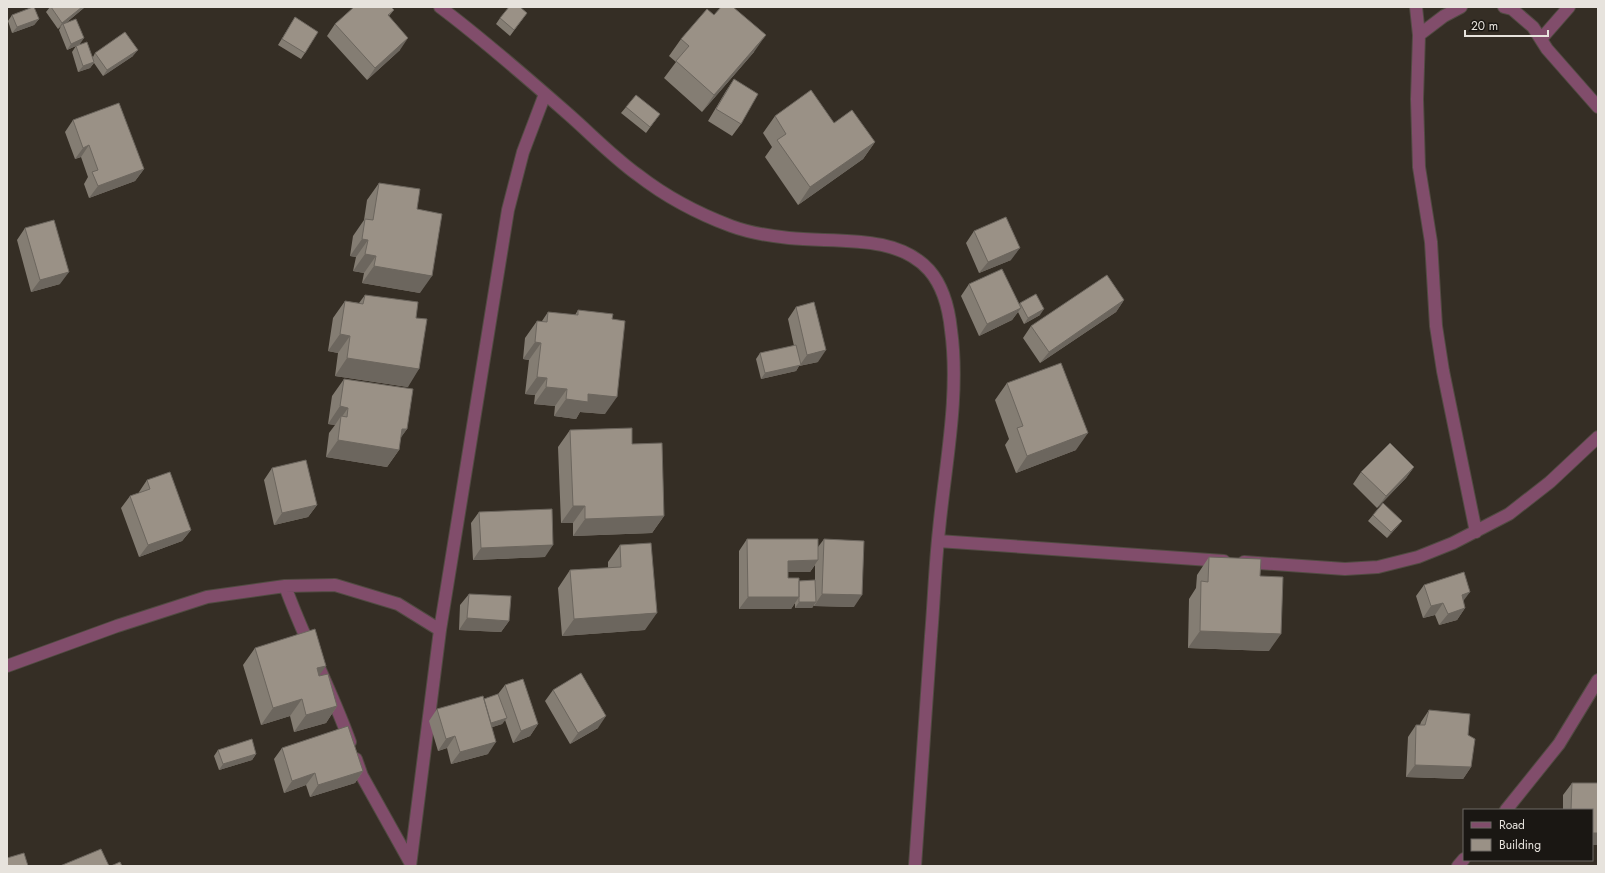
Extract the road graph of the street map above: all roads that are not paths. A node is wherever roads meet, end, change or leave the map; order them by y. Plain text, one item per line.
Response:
1 (440, 7) edge
2 (1416, 7) edge
3 (1461, 7) edge
4 (1504, 7) edge
5 (1569, 7) edge
6 (1419, 35) junction
7 (1541, 39) junction
8 (545, 94) junction
9 (1598, 107) edge
10 (1598, 437) edge
11 (1476, 532) junction
12 (938, 541) junction
13 (285, 586) junction
14 (440, 630) junction
15 (7, 666) edge
16 (1598, 680) edge
17 (1507, 809) edge
18 (410, 864) edge
19 (915, 866) edge

1 - 8 street
2 - 6 street
3 - 6 street
4 - 7 street
5 - 7 street
6 - 11 street
7 - 9 street
8 - 12 street
8 - 14 street
10 - 11 street
11 - 12 street
12 - 19 street
13 - 14 street
13 - 15 street
13 - 18 street
14 - 18 street
16 - 17 street

